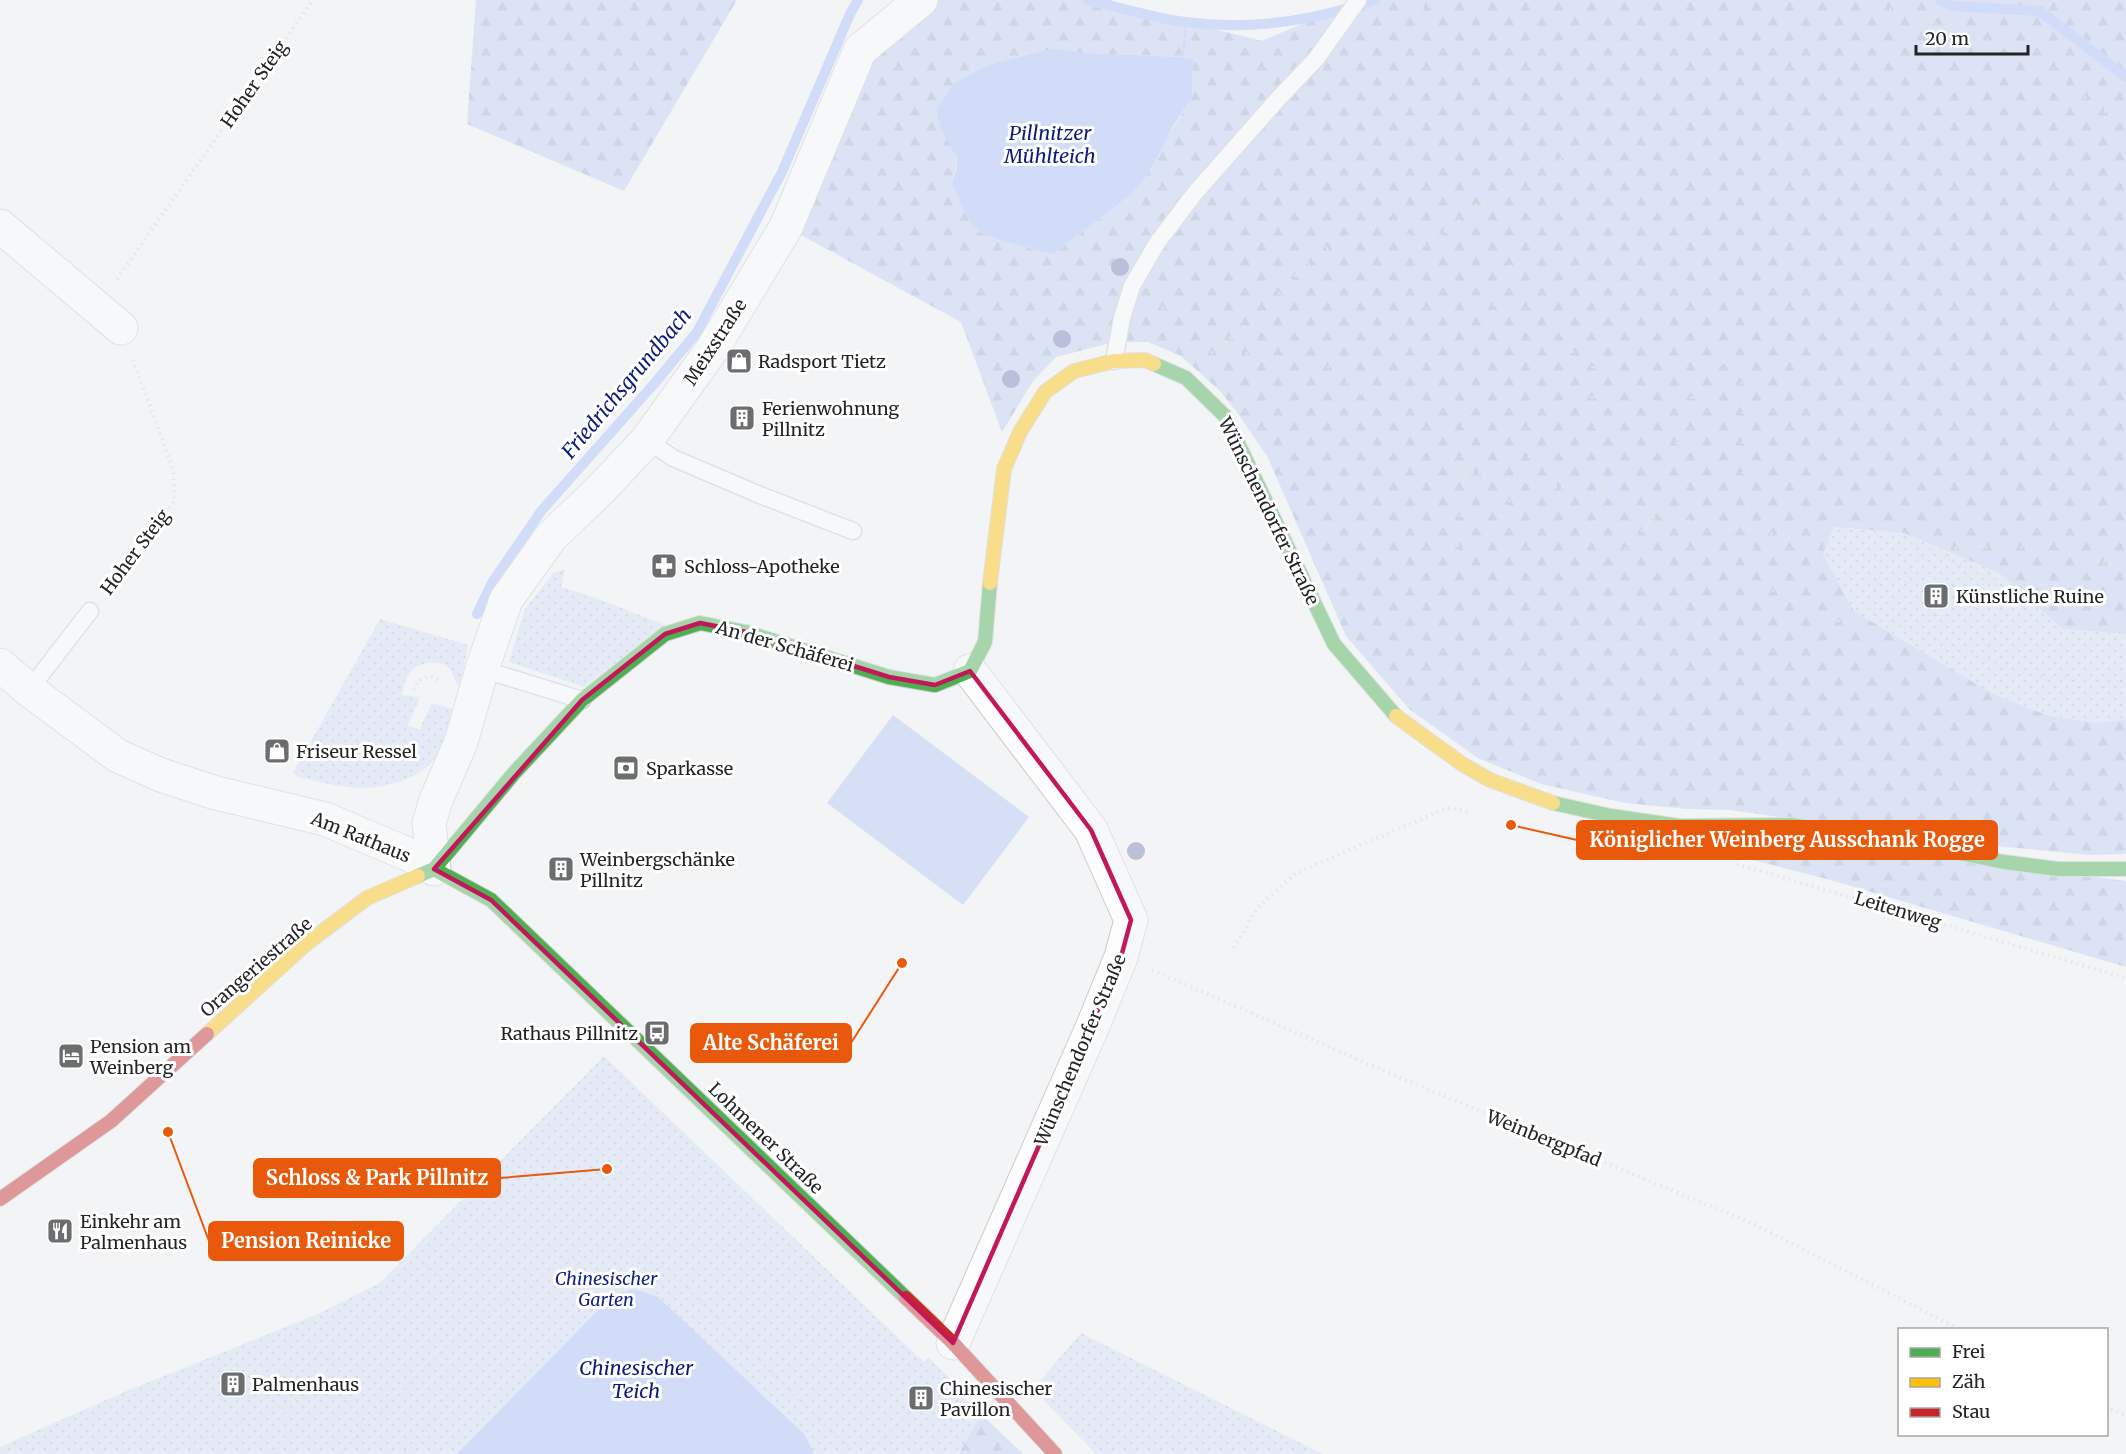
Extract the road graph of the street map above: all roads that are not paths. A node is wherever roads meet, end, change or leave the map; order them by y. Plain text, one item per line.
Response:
1 (921, 0) edge
2 (1358, 0) edge
3 (0, 226) edge
4 (121, 328) road end
5 (1114, 361) junction
6 (647, 440) junction
7 (853, 531) dead end
8 (90, 611) road end
9 (0, 665) edge
10 (482, 669) junction
11 (970, 671) junction
12 (29, 690) junction
13 (582, 700) junction
14 (434, 869) junction
15 (2126, 869) edge
16 (0, 1199) edge
17 (953, 1343) junction
18 (1055, 1454) edge

1 - 6 street, Meixstraße
2 - 5 lane
3 - 4 street
5 - 11 street, Wünschendorfer Straße
5 - 15 street, Wünschendorfer Straße
6 - 7 lane
6 - 10 street, Meixstraße
8 - 12 lane, Hoher Steig
9 - 12 street, Am Rathaus
10 - 13 lane
10 - 14 street, Am Rathaus
11 - 13 street, An der Schäferei
11 - 17 street, Wünschendorfer Straße
12 - 14 street, Am Rathaus
13 - 14 street
14 - 16 street, Orangeriestraße
14 - 17 street, Lohmener Straße
17 - 18 street, Lohmener Straße

